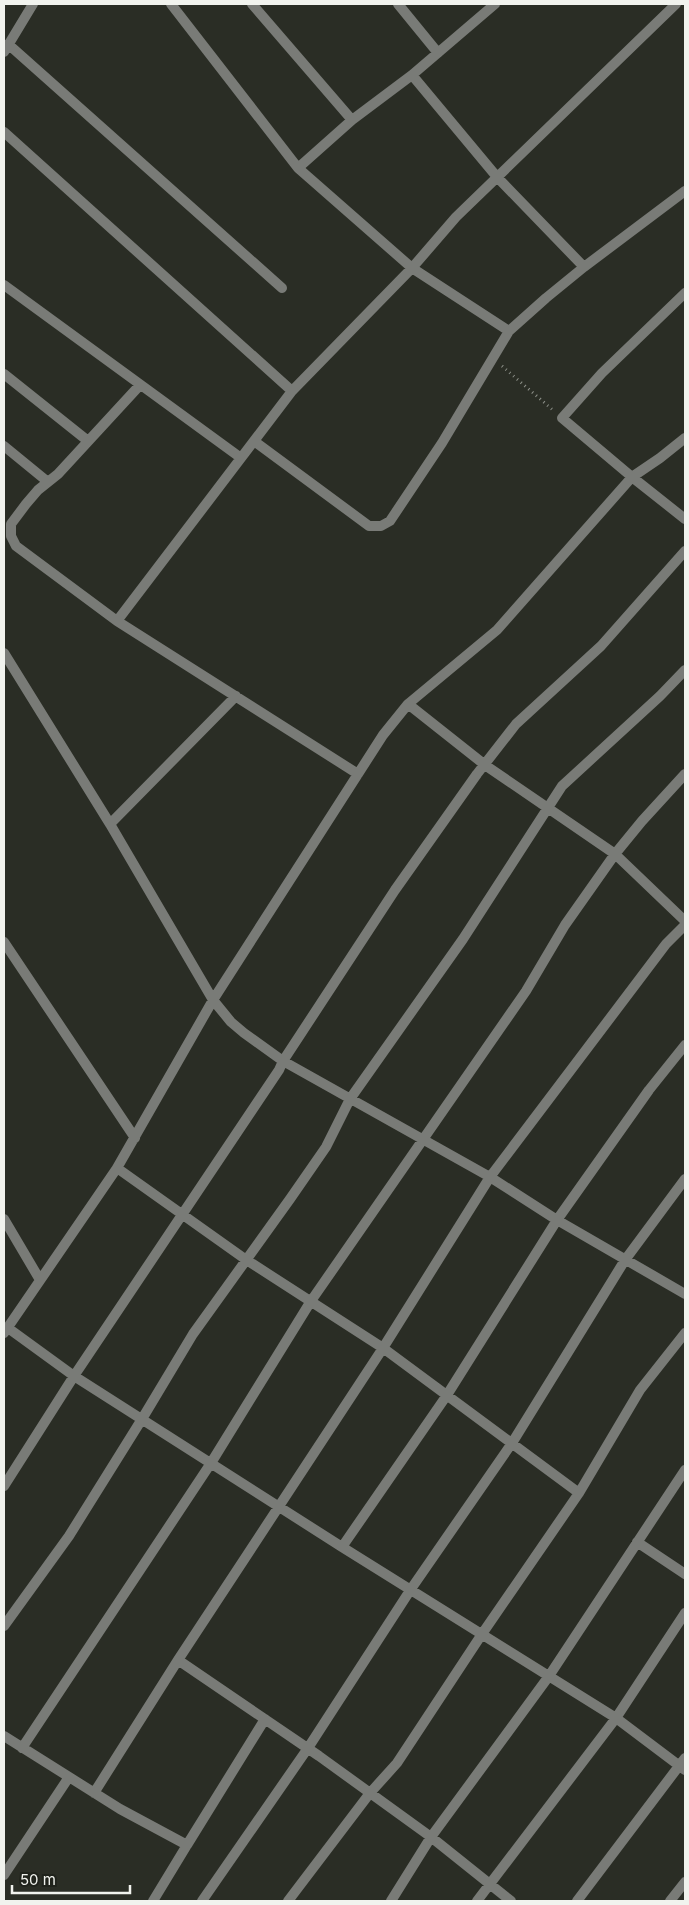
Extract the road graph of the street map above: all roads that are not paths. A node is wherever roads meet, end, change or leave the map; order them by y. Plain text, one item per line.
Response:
1 (33, 4) edge
2 (171, 4) edge
3 (252, 4) edge
4 (398, 4) edge
5 (495, 4) edge
6 (676, 4) edge
7 (6, 48) edge
8 (438, 53) junction
9 (412, 76) junction
10 (352, 120) junction
11 (4, 132) edge
12 (298, 168) junction
13 (497, 177) junction
14 (685, 190) edge
15 (584, 267) junction
16 (412, 268) junction
17 (4, 285) edge
18 (282, 288) dead end
19 (685, 293) edge
20 (510, 331) junction
21 (4, 374) edge
22 (140, 385) junction
23 (292, 391) junction
24 (685, 438) edge
25 (88, 441) junction
26 (254, 441) junction
27 (4, 446) edge
28 (242, 458) junction
29 (632, 477) junction
30 (48, 482) junction
31 (685, 518) edge
32 (685, 551) edge
33 (117, 621) junction
34 (4, 653) edge
35 (685, 670) edge
36 (236, 696) junction
37 (408, 704) junction
38 (485, 764) junction
39 (358, 774) junction
40 (685, 774) edge
41 (548, 809) junction
42 (110, 824) junction
43 (615, 854) junction
44 (685, 921) edge
45 (685, 925) edge
46 (4, 942) edge
47 (213, 1000) junction
48 (685, 1045) edge
49 (283, 1061) junction
50 (350, 1099) junction
51 (135, 1138) junction
52 (421, 1140) junction
53 (117, 1168) junction
54 (490, 1177) junction
55 (685, 1180) edge
56 (183, 1213) junction
57 (4, 1219) edge
58 (557, 1220) junction
59 (245, 1259) junction
60 (625, 1260) junction
61 (40, 1280) junction
62 (685, 1294) edge
63 (311, 1301) junction
64 (6, 1331) edge
65 (685, 1333) edge
66 (382, 1348) junction
67 (74, 1376) junction
68 (446, 1395) junction
69 (142, 1419) junction
70 (512, 1443) junction
71 (211, 1463) junction
72 (685, 1470) edge
73 (4, 1486) edge
74 (579, 1493) junction
75 (280, 1506) junction
76 (637, 1542) junction
77 (342, 1547) junction
78 (685, 1574) edge
79 (411, 1589) junction
80 (685, 1613) edge
81 (4, 1626) edge
82 (482, 1634) junction
83 (178, 1660) junction
84 (549, 1676) junction
85 (616, 1718) junction
86 (265, 1719) junction
87 (4, 1736) edge
88 (22, 1748) junction
89 (308, 1748) junction
90 (683, 1765) edge
91 (69, 1778) junction
92 (94, 1793) junction
93 (370, 1793) junction
94 (431, 1837) junction
95 (187, 1845) junction
96 (4, 1876) edge
97 (685, 1882) edge
98 (489, 1885) junction
99 (153, 1901) edge
100 (202, 1901) edge
101 (288, 1901) edge
102 (391, 1901) edge
103 (477, 1901) edge
104 (511, 1901) edge
105 (577, 1901) edge
106 (670, 1901) edge

1 - 7 street
2 - 12 street
3 - 10 street
4 - 8 street
5 - 8 street
6 - 13 street
7 - 18 street
8 - 9 street
9 - 10 street
9 - 13 street
10 - 12 street
11 - 23 street
12 - 16 street
13 - 15 street
13 - 16 street
14 - 15 street
15 - 20 street
16 - 20 street
16 - 23 street
17 - 22 street
19 - 29 street
20 - 26 street
21 - 25 street
22 - 25 street
22 - 28 street
23 - 26 street
24 - 29 street
25 - 30 street
26 - 28 street
27 - 30 street
28 - 33 street
29 - 31 street
29 - 37 street
30 - 33 street
32 - 38 street
33 - 36 street
34 - 42 street
35 - 41 street
36 - 39 street
36 - 42 street
37 - 38 street
37 - 39 street
38 - 41 street
38 - 49 street
39 - 47 street
40 - 43 street
41 - 43 street
41 - 50 street
42 - 47 street
43 - 44 street
43 - 52 street
45 - 54 street
46 - 51 street
47 - 49 street
47 - 51 street
48 - 58 street
49 - 50 street
49 - 56 street
50 - 52 street
50 - 59 street
51 - 53 street
52 - 54 street
52 - 63 street
53 - 56 street
53 - 61 street
54 - 58 street
54 - 66 street
55 - 60 street
56 - 59 street
56 - 67 street
57 - 61 street
58 - 60 street
58 - 68 street
59 - 63 street
59 - 69 street
60 - 62 street
60 - 70 street
61 - 64 street
63 - 66 street
63 - 71 street
64 - 67 street
65 - 74 street
66 - 68 street
66 - 75 street
67 - 69 street
67 - 73 street
68 - 70 street
68 - 77 street
69 - 71 street
69 - 81 street
70 - 74 street
70 - 79 street
71 - 75 street
71 - 88 street
72 - 76 street
74 - 82 street
75 - 77 street
75 - 83 street
76 - 78 street
76 - 84 street
77 - 79 street
79 - 82 street
79 - 89 street
80 - 85 street
82 - 84 street
82 - 93 street
83 - 86 street
83 - 92 street
84 - 85 street
84 - 94 street
85 - 90 street
85 - 98 street
86 - 89 street
86 - 95 street
87 - 88 street
88 - 91 street
89 - 93 street
89 - 100 street
90 - 105 street
91 - 92 street
91 - 96 street
92 - 95 street
93 - 94 street
93 - 101 street
94 - 98 street
94 - 102 street
95 - 99 street
97 - 106 street
98 - 103 street
98 - 104 street

